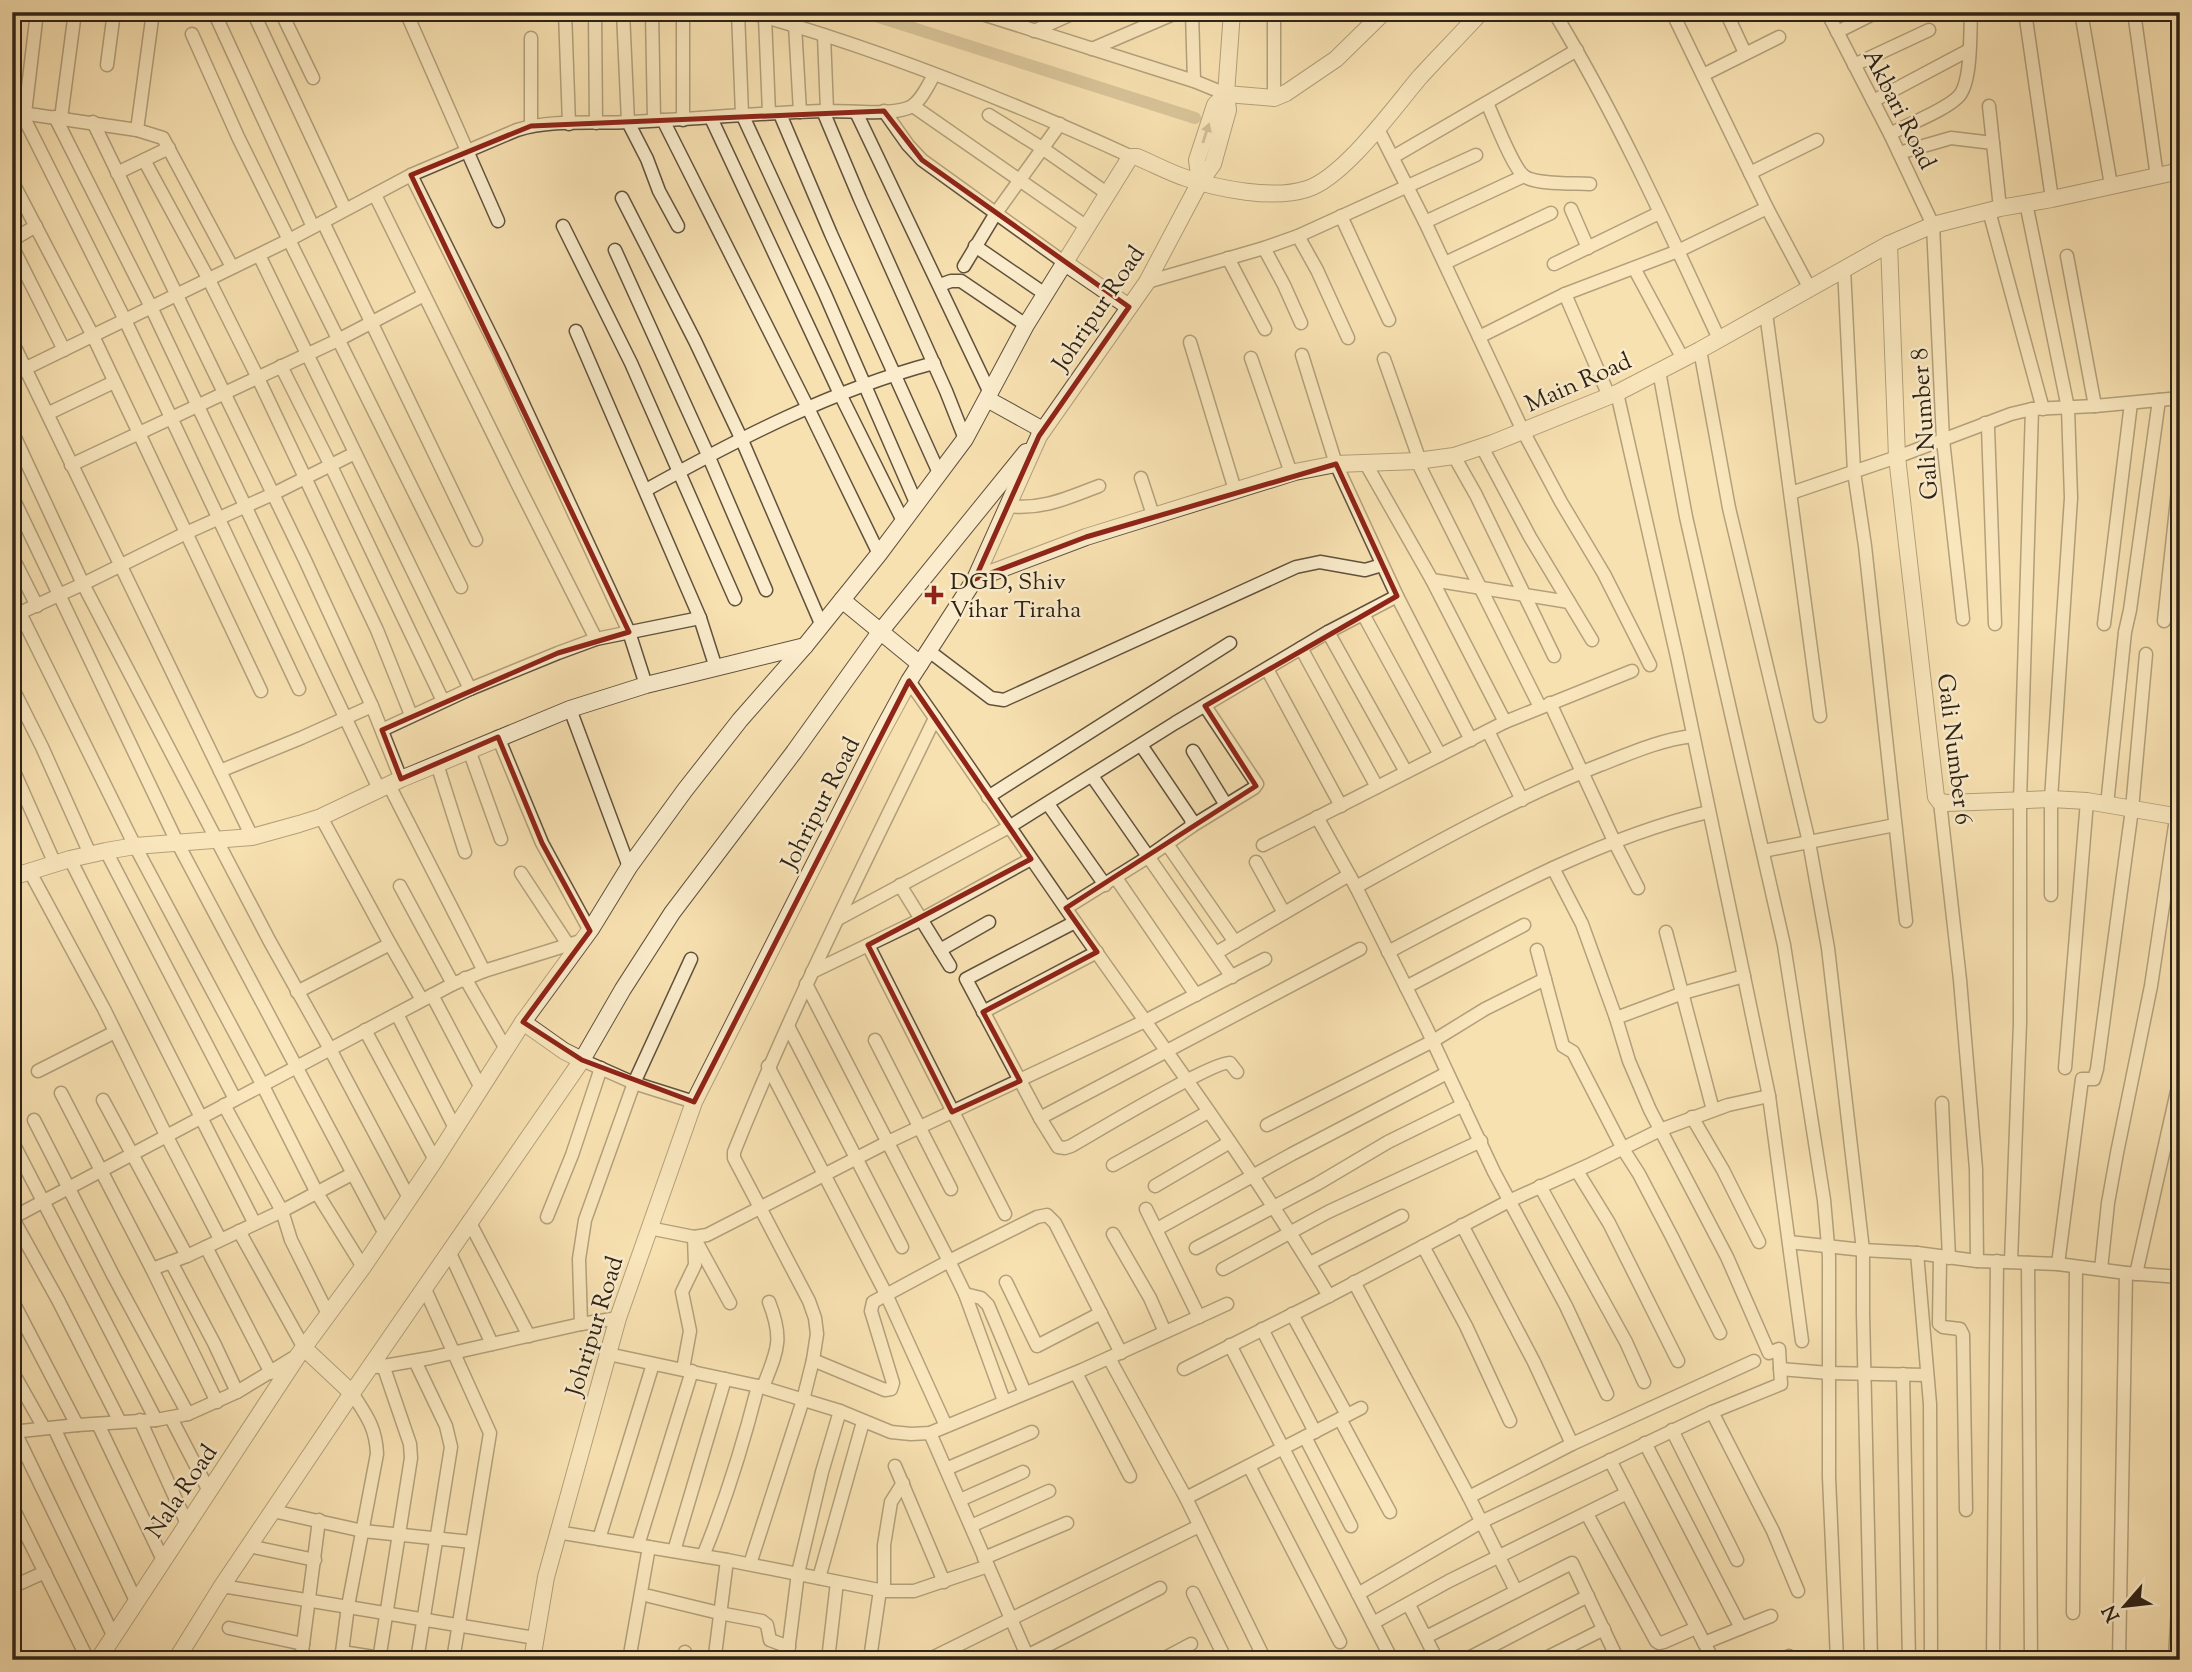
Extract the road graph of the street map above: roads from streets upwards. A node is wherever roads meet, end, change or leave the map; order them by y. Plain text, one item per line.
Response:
1 (37, 12) edge
2 (75, 12) edge
3 (114, 12) edge
4 (153, 12) edge
5 (214, 12) edge
6 (253, 12) edge
7 (281, 12) edge
8 (406, 12) edge
9 (565, 12) edge
10 (594, 12) edge
11 (623, 12) edge
12 (652, 12) edge
13 (683, 12) edge
14 (738, 12) edge
15 (748, 12) edge
16 (976, 12) edge
17 (1076, 12) edge
18 (1178, 12) edge
19 (1192, 12) edge
20 (1232, 12) edge
21 (1274, 12) edge
22 (1384, 12) edge
23 (1481, 12) edge
24 (1554, 12) edge
25 (1672, 12) edge
26 (1726, 12) edge
27 (1827, 12) edge
28 (1877, 12) edge
29 (1972, 12) edge
30 (2025, 12) edge
31 (2081, 12) edge
32 (2134, 12) edge
33 (765, 17) junction
34 (1046, 18) edge
35 (794, 25) junction
36 (1929, 30) dead end
37 (1034, 31) junction
38 (1837, 32) junction
39 (192, 34) dead end
40 (824, 35) junction
41 (531, 37) dead end
42 (1779, 37) dead end
43 (1092, 49) junction
44 (1577, 50) junction
45 (1969, 50) junction
46 (1745, 53) junction
47 (107, 65) dead end
48 (1854, 65) junction
49 (934, 75) junction
50 (1703, 75) junction
51 (313, 78) dead end
52 (1194, 81) junction
53 (1274, 97) junction
54 (1873, 101) junction
55 (1223, 103) junction
56 (1487, 103) junction
57 (913, 106) junction
58 (1989, 106) dead end
59 (825, 111) junction
60 (884, 111) junction
61 (19, 112) edge
62 (800, 112) junction
63 (856, 112) junction
64 (742, 114) junction
65 (774, 114) junction
66 (989, 116) dead end
67 (58, 118) junction
68 (712, 118) junction
69 (658, 120) junction
70 (683, 120) junction
71 (93, 122) junction
72 (628, 122) junction
73 (596, 123) junction
74 (569, 124) junction
75 (1060, 124) junction
76 (531, 126) junction
77 (1377, 127) junction
78 (137, 130) junction
79 (1890, 134) junction
80 (1817, 140) dead end
81 (1993, 143) junction
82 (169, 148) junction
83 (1042, 148) junction
84 (467, 150) junction
85 (1899, 153) junction
86 (1476, 155) dead end
87 (1132, 157) junction
88 (1393, 157) junction
89 (144, 160) junction
90 (2180, 171) edge
91 (117, 173) junction
92 (1751, 173) junction
93 (411, 175) junction
94 (1524, 176) junction
95 (2157, 177) junction
96 (1020, 180) junction
97 (12, 181) edge
98 (1200, 182) junction
99 (1590, 184) dead end
100 (2110, 185) junction
101 (1408, 187) junction
102 (1108, 194) junction
103 (375, 195) junction
104 (622, 198) dead end
105 (2052, 199) junction
106 (2026, 203) junction
107 (1767, 208) junction
108 (345, 209) junction
109 (1571, 209) dead end
110 (1994, 209) junction
111 (996, 213) junction
112 (1551, 213) dead end
113 (1659, 213) junction
114 (1341, 216) junction
115 (498, 221) dead end
116 (1425, 222) junction
117 (318, 224) junction
118 (1933, 225) junction
119 (36, 226) junction
120 (563, 226) dead end
121 (678, 226) dead end
122 (1087, 227) junction
123 (1298, 236) junction
124 (289, 240) junction
125 (12, 243) edge
126 (1889, 244) junction
127 (975, 246) junction
128 (1264, 248) junction
129 (1587, 248) junction
130 (615, 250) dead end
131 (1678, 251) junction
132 (259, 255) junction
133 (2067, 256) dead end
134 (1228, 258) junction
135 (1065, 263) junction
136 (1445, 263) junction
137 (1554, 264) dead end
138 (964, 266) dead end
139 (232, 267) junction
140 (1634, 268) junction
141 (1844, 268) junction
142 (208, 278) junction
143 (1147, 282) junction
144 (940, 285) junction
145 (1809, 288) junction
146 (1045, 294) junction
147 (1565, 294) junction
148 (176, 295) junction
149 (424, 295) junction
150 (151, 307) junction
151 (1129, 307) junction
152 (1766, 313) junction
153 (125, 320) junction
154 (1389, 320) dead end
155 (373, 322) junction
156 (1301, 323) dead end
157 (1026, 325) junction
158 (1265, 329) dead end
159 (576, 331) dead end
160 (93, 336) junction
161 (1479, 337) junction
162 (1348, 338) dead end
163 (1719, 339) junction
164 (338, 340) junction
165 (12, 341) edge
166 (1190, 342) dead end
167 (64, 350) junction
168 (1700, 350) junction
169 (307, 354) junction
170 (1302, 355) dead end
171 (1251, 358) dead end
172 (1384, 359) dead end
173 (1683, 359) junction
174 (934, 363) junction
175 (281, 366) junction
176 (26, 369) junction
177 (1659, 371) junction
178 (895, 374) junction
179 (12, 375) edge
180 (258, 378) junction
181 (114, 382) junction
182 (864, 386) junction
183 (840, 394) junction
184 (224, 395) junction
185 (1613, 395) junction
186 (2180, 398) edge
187 (991, 399) junction
188 (2159, 400) junction
189 (2131, 403) junction
190 (2095, 406) junction
191 (198, 407) junction
192 (808, 408) junction
193 (2068, 408) junction
194 (2037, 409) junction
195 (48, 413) junction
196 (173, 419) junction
197 (1985, 423) junction
198 (12, 431) edge
199 (1523, 431) junction
200 (1041, 433) junction
201 (138, 434) junction
202 (741, 438) junction
203 (965, 439) junction
204 (1943, 440) junction
205 (1482, 447) junction
206 (355, 453) junction
207 (708, 454) junction
208 (1454, 456) junction
209 (1897, 457) junction
210 (1418, 461) junction
211 (1336, 464) junction
212 (1366, 464) junction
213 (71, 465) junction
214 (331, 466) junction
215 (1854, 471) junction
216 (2180, 471) edge
217 (679, 472) junction
218 (939, 473) junction
219 (1291, 473) junction
220 (1141, 478) dead end
221 (305, 479) junction
222 (1099, 486) dead end
223 (646, 490) junction
224 (1235, 490) junction
225 (1791, 493) junction
226 (273, 494) junction
227 (12, 496) edge
228 (917, 505) junction
229 (245, 506) junction
230 (1007, 506) junction
231 (1153, 515) junction
232 (219, 518) junction
233 (903, 521) junction
234 (186, 533) junction
235 (476, 540) dead end
236 (879, 554) junction
237 (12, 556) edge
238 (1382, 565) junction
239 (121, 566) junction
240 (975, 579) junction
241 (1432, 580) junction
242 (83, 584) junction
243 (461, 587) dead end
244 (1480, 587) junction
245 (766, 590) dead end
246 (59, 595) junction
247 (1525, 595) junction
248 (1396, 596) junction
249 (735, 599) dead end
250 (1569, 601) junction
251 (37, 606) junction
252 (853, 610) junction
253 (1363, 614) junction
254 (16, 615) edge
255 (700, 618) junction
256 (1964, 619) dead end
257 (2164, 621) dead end
258 (1995, 624) dead end
259 (2104, 625) dead end
260 (822, 626) junction
261 (629, 632) junction
262 (880, 632) junction
263 (1328, 632) junction
264 (597, 639) junction
265 (1592, 640) dead end
266 (1230, 643) dead end
267 (806, 646) junction
268 (1301, 648) junction
269 (2146, 654) dead end
270 (1554, 656) dead end
271 (924, 657) junction
272 (1650, 665) dead end
273 (716, 668) junction
274 (1267, 668) junction
275 (1632, 671) dead end
276 (909, 681) junction
277 (646, 685) junction
278 (12, 687) edge
279 (299, 689) dead end
280 (470, 689) junction
281 (261, 691) dead end
282 (443, 701) junction
283 (1545, 705) junction
284 (372, 706) junction
285 (1205, 706) junction
286 (570, 709) junction
287 (411, 715) junction
288 (1820, 716) dead end
289 (346, 718) junction
290 (935, 718) junction
291 (1505, 722) junction
292 (382, 730) junction
293 (1488, 731) junction
294 (1692, 736) junction
295 (498, 737) junction
296 (1471, 740) junction
297 (1141, 745) junction
298 (469, 750) junction
299 (1193, 751) dead end
300 (1440, 755) junction
301 (437, 764) junction
302 (12, 767) edge
303 (220, 771) junction
304 (1406, 772) junction
305 (1581, 772) junction
306 (1092, 776) junction
307 (390, 784) junction
308 (1377, 787) junction
309 (2180, 792) edge
310 (988, 797) junction
311 (2052, 799) junction
312 (1522, 800) junction
313 (2020, 801) junction
314 (2087, 801) junction
315 (1940, 802) junction
316 (1048, 804) junction
317 (2107, 804) junction
318 (1226, 805) junction
319 (1341, 806) junction
320 (2132, 809) junction
321 (1708, 812) junction
322 (2178, 816) edge
323 (321, 817) junction
324 (1317, 817) junction
325 (1895, 825) junction
326 (1192, 826) junction
327 (1009, 827) junction
328 (252, 837) junction
329 (501, 839) dead end
330 (218, 841) junction
331 (177, 842) junction
332 (1809, 842) junction
333 (1615, 843) junction
334 (1167, 844) junction
335 (1263, 845) dead end
336 (135, 846) junction
337 (1763, 851) junction
338 (465, 852) dead end
339 (98, 853) junction
340 (1148, 857) junction
341 (1031, 859) junction
342 (63, 861) junction
343 (1256, 862) dead end
344 (629, 867) junction
345 (1553, 867) junction
346 (30, 872) junction
347 (521, 873) dead end
348 (1349, 875) junction
349 (12, 877) edge
350 (1110, 881) junction
351 (900, 884) junction
352 (400, 886) dead end
353 (1356, 887) junction
354 (1638, 888) dead end
355 (2051, 895) dead end
356 (1066, 908) junction
357 (1283, 912) junction
358 (838, 919) junction
359 (922, 919) junction
360 (1906, 921) dead end
361 (989, 922) dead end
362 (1075, 922) junction
363 (1524, 925) dead end
364 (1667, 932) dead end
365 (587, 935) junction
366 (1235, 942) junction
367 (567, 943) junction
368 (390, 944) junction
369 (868, 945) junction
370 (1360, 948) dead end
371 (940, 950) junction
372 (1537, 950) dead end
373 (1097, 952) junction
374 (1216, 953) junction
375 (1388, 953) junction
376 (691, 959) dead end
377 (1265, 959) dead end
378 (950, 967) dead end
379 (484, 971) junction
380 (812, 972) junction
381 (1232, 976) junction
382 (1744, 976) junction
383 (1545, 979) junction
384 (459, 981) junction
385 (806, 984) junction
386 (1406, 987) junction
387 (297, 992) junction
388 (1684, 993) junction
389 (1196, 995) junction
390 (427, 997) junction
391 (983, 1012) junction
392 (397, 1014) junction
393 (1616, 1018) junction
394 (1145, 1021) junction
395 (523, 1022) junction
396 (788, 1026) junction
397 (365, 1030) junction
398 (115, 1032) junction
399 (875, 1040) dead end
400 (1433, 1041) junction
401 (330, 1049) junction
402 (506, 1049) junction
403 (1166, 1052) junction
404 (582, 1060) junction
405 (768, 1066) junction
406 (296, 1067) junction
407 (601, 1068) junction
408 (2065, 1068) dead end
409 (38, 1071) dead end
410 (1237, 1072) dead end
411 (1447, 1073) junction
412 (2180, 1078) edge
413 (1020, 1081) junction
414 (1186, 1081) junction
415 (634, 1083) junction
416 (262, 1084) junction
417 (481, 1088) junction
418 (61, 1093) dead end
419 (1769, 1096) junction
420 (103, 1100) dead end
421 (229, 1102) junction
422 (694, 1102) junction
423 (1942, 1103) dead end
424 (1462, 1105) junction
425 (1713, 1110) junction
426 (951, 1112) junction
427 (1208, 1112) junction
428 (201, 1116) junction
429 (1692, 1117) junction
430 (1040, 1118) junction
431 (34, 1120) dead end
432 (1267, 1125) dead end
433 (455, 1128) junction
434 (919, 1128) junction
435 (1660, 1130) junction
436 (166, 1135) junction
437 (12, 1141) edge
438 (1481, 1141) junction
439 (888, 1142) junction
440 (1230, 1142) junction
441 (1623, 1149) junction
442 (132, 1154) junction
443 (856, 1159) junction
444 (435, 1160) junction
445 (1113, 1165) dead end
446 (101, 1171) junction
447 (1577, 1171) junction
448 (352, 1174) junction
449 (824, 1176) junction
450 (1251, 1176) junction
451 (1155, 1186) dead end
452 (1540, 1186) junction
453 (68, 1188) junction
454 (951, 1189) dead end
455 (317, 1193) junction
456 (409, 1198) junction
457 (44, 1201) junction
458 (1509, 1201) junction
459 (760, 1207) junction
460 (1272, 1207) junction
461 (1146, 1209) dead end
462 (282, 1211) junction
463 (1005, 1214) dead end
464 (1402, 1216) dead end
465 (12, 1217) edge
466 (547, 1217) dead end
467 (469, 1221) junction
468 (254, 1223) junction
469 (1462, 1225) junction
470 (649, 1228) junction
471 (1157, 1229) junction
472 (239, 1231) junction
473 (1291, 1233) junction
474 (385, 1234) junction
475 (1114, 1234) dead end
476 (694, 1237) junction
477 (220, 1240) junction
478 (1759, 1242) dead end
479 (1789, 1242) junction
480 (1423, 1246) junction
481 (206, 1247) junction
482 (902, 1247) dead end
483 (1828, 1247) junction
484 (1196, 1248) dead end
485 (1863, 1250) junction
486 (449, 1251) junction
487 (1917, 1253) junction
488 (187, 1256) junction
489 (1945, 1257) junction
490 (949, 1261) junction
491 (1978, 1261) junction
492 (1997, 1261) junction
493 (2011, 1261) junction
494 (171, 1262) junction
495 (1310, 1263) junction
496 (2028, 1263) junction
497 (2058, 1264) junction
498 (363, 1267) junction
499 (2076, 1267) junction
500 (152, 1269) junction
501 (1223, 1269) dead end
502 (2101, 1269) junction
503 (2131, 1274) junction
504 (2180, 1277) edge
505 (1006, 1282) dead end
506 (1354, 1282) junction
507 (424, 1287) junction
508 (886, 1294) junction
509 (965, 1294) junction
510 (1329, 1296) junction
511 (12, 1300) edge
512 (769, 1302) dead end
513 (730, 1303) dead end
514 (1227, 1304) dead end
515 (1101, 1313) junction
516 (328, 1314) junction
517 (1292, 1314) junction
518 (1199, 1317) junction
519 (618, 1318) junction
520 (581, 1324) junction
521 (1262, 1329) junction
522 (1165, 1332) junction
523 (1720, 1334) dead end
524 (529, 1336) junction
525 (1802, 1341) dead end
526 (492, 1344) junction
527 (1230, 1345) junction
528 (305, 1352) junction
529 (454, 1352) junction
530 (608, 1354) junction
531 (1115, 1355) junction
532 (813, 1360) junction
533 (415, 1361) junction
534 (1754, 1361) dead end
535 (1678, 1362) dead end
536 (653, 1364) junction
537 (376, 1367) junction
538 (1184, 1369) dead end
539 (1780, 1369) junction
540 (687, 1370) junction
541 (12, 1371) edge
542 (271, 1373) junction
543 (1076, 1373) junction
544 (1829, 1373) junction
545 (1864, 1374) junction
546 (1903, 1374) junction
547 (1927, 1375) junction
548 (725, 1379) junction
549 (1644, 1382) dead end
550 (346, 1387) junction
551 (761, 1387) junction
552 (237, 1392) junction
553 (1025, 1393) junction
554 (1607, 1394) dead end
555 (803, 1400) junction
556 (1004, 1401) junction
557 (217, 1402) junction
558 (1361, 1408) dead end
559 (840, 1411) junction
560 (1712, 1412) junction
561 (188, 1414) junction
562 (1343, 1417) junction
563 (171, 1418) junction
564 (140, 1420) junction
565 (156, 1420) junction
566 (1510, 1421) dead end
567 (120, 1422) junction
568 (863, 1422) junction
569 (98, 1424) junction
570 (77, 1425) junction
571 (946, 1426) junction
572 (49, 1428) junction
573 (1672, 1430) junction
574 (13, 1432) edge
575 (1032, 1432) dead end
576 (930, 1433) junction
577 (1310, 1434) junction
578 (1644, 1443) junction
579 (1572, 1444) junction
580 (1283, 1449) junction
581 (1610, 1460) junction
582 (895, 1466) dead end
583 (1249, 1466) junction
584 (946, 1469) junction
585 (1023, 1472) dead end
586 (1130, 1476) dead end
587 (903, 1483) junction
588 (209, 1491) junction
589 (1049, 1491) dead end
590 (1627, 1493) junction
591 (1469, 1497) junction
592 (1186, 1498) junction
593 (960, 1500) junction
594 (12, 1506) edge
595 (1966, 1510) dead end
596 (272, 1511) junction
597 (1390, 1512) dead end
598 (1587, 1514) junction
599 (319, 1520) junction
600 (1482, 1522) junction
601 (1067, 1523) dead end
602 (188, 1525) junction
603 (971, 1526) junction
604 (1199, 1526) junction
605 (1350, 1526) dead end
606 (363, 1531) junction
607 (557, 1532) junction
608 (399, 1535) junction
609 (437, 1538) junction
610 (599, 1539) junction
611 (472, 1542) junction
612 (249, 1546) junction
613 (643, 1546) junction
614 (674, 1551) junction
615 (703, 1556) junction
616 (1499, 1556) junction
617 (163, 1560) junction
618 (315, 1560) junction
619 (727, 1560) junction
620 (1737, 1560) dead end
621 (986, 1562) junction
622 (750, 1564) junction
623 (2180, 1570) edge
624 (45, 1572) junction
625 (798, 1573) junction
626 (819, 1578) junction
627 (837, 1582) junction
628 (944, 1582) junction
629 (222, 1586) junction
630 (12, 1587) edge
631 (1160, 1588) dead end
632 (882, 1591) junction
633 (1516, 1591) junction
634 (1798, 1591) dead end
635 (1193, 1593) dead end
636 (1358, 1594) junction
637 (649, 1596) dead end
638 (1588, 1597) junction
639 (136, 1601) junction
640 (309, 1601) junction
641 (1409, 1605) junction
642 (348, 1606) junction
643 (2073, 1612) dead end
644 (387, 1613) junction
645 (719, 1613) junction
646 (1770, 1616) dead end
647 (1010, 1618) junction
648 (423, 1619) junction
649 (1373, 1623) junction
650 (458, 1626) junction
651 (229, 1628) dead end
652 (1696, 1628) junction
653 (1741, 1628) junction
654 (1604, 1629) junction
655 (113, 1635) junction
656 (1426, 1637) junction
657 (535, 1638) junction
658 (1340, 1642) dead end
659 (1704, 1643) junction
660 (303, 1644) junction
661 (1191, 1644) dead end
662 (871, 1652) dead end
663 (2177, 1652) edge
664 (788, 1653) edge
665 (342, 1656) edge
666 (715, 1656) dead end
667 (1025, 1658) edge
668 (379, 1659) edge
669 (88, 1660) edge
670 (98, 1660) edge
671 (176, 1660) edge
672 (301, 1660) edge
673 (393, 1660) edge
674 (418, 1660) edge
675 (453, 1660) edge
676 (532, 1660) edge
677 (629, 1660) edge
678 (828, 1660) edge
679 (928, 1660) edge
680 (1161, 1660) edge
681 (1226, 1660) edge
682 (1265, 1660) edge
683 (1392, 1660) edge
684 (1437, 1660) edge
685 (1465, 1660) edge
686 (1542, 1660) edge
687 (1618, 1660) edge
688 (1713, 1660) edge
689 (1837, 1660) edge
690 (1871, 1660) edge
691 (1909, 1660) edge
692 (1931, 1660) edge
693 (1993, 1660) edge
694 (2031, 1660) edge
695 (2119, 1660) edge

1 - 61 street
2 - 67 street
3 - 47 street
4 - 78 street
5 - 117 street
6 - 108 street
7 - 51 street
8 - 84 street
9 - 74 street
10 - 73 street
11 - 72 street
12 - 69 street
13 - 70 street
14 - 64 street
15 - 33 street
16 - 37 street
17 - 34 street
18 - 43 street
19 - 52 street
20 - 55 street
21 - 53 street
22 - 53 street
23 - 77 street
24 - 44 street
25 - 50 street
26 - 46 street
27 - 38 street, Akbari Road
28 - 38 street
29 - 45 street
30 - 105 street
31 - 100 street
32 - 95 street
33 - 35 street
33 - 65 street
34 - 37 street
35 - 40 street
35 - 62 street
36 - 48 street
37 - 43 street
38 - 48 street, Akbari Road
39 - 124 street
40 - 49 street
40 - 59 street
41 - 76 street
42 - 46 street
43 - 52 street
44 - 56 street
44 - 113 street
45 - 54 street
45 - 79 street
46 - 50 street
48 - 54 street, Akbari Road
49 - 57 street
49 - 75 street
50 - 92 street
52 - 55 street
53 - 55 street
54 - 79 street, Akbari Road
55 - 98 street
56 - 88 street
56 - 94 street
57 - 60 street
57 - 96 street
58 - 81 street
59 - 62 street
59 - 63 street
59 - 174 street
60 - 63 street
60 - 111 street
61 - 67 street
61 - 153 street
62 - 65 street
63 - 144 street
64 - 65 street
64 - 68 street
64 - 182 street
65 - 178 street
66 - 83 street
67 - 71 street
67 - 150 street
68 - 70 street
68 - 183 street
69 - 70 street
69 - 72 street
69 - 192 street
71 - 78 street
71 - 91 street
72 - 73 street
72 - 121 street
73 - 74 street
74 - 76 street
75 - 83 street
75 - 87 street
76 - 84 street
77 - 88 street
77 - 98 street
78 - 82 street
79 - 85 street, Akbari Road
80 - 92 street
81 - 85 street
81 - 110 street
82 - 89 street
82 - 139 street
83 - 96 street
83 - 102 street
84 - 93 street
84 - 115 street
85 - 118 street, Akbari Road
86 - 101 street
87 - 98 street
87 - 102 street, Nala Road
88 - 101 street
89 - 91 street
89 - 142 street
90 - 95 street, Main Road
91 - 148 street
92 - 107 street
93 - 103 street
93 - 261 street
94 - 99 street
94 - 116 street
95 - 100 street, Main Road
96 - 111 street
96 - 122 street
97 - 119 street
98 - 143 street, Johripur Road
100 - 105 street, Main Road
101 - 114 street
101 - 116 street
102 - 122 street, Nala Road
103 - 108 street
103 - 149 street
104 - 202 street
105 - 106 street, Main Road
106 - 110 street, Main Road
106 - 193 street
107 - 131 street
107 - 145 street
108 - 117 street
109 - 129 street
110 - 118 street, Main Road
110 - 194 street
111 - 127 street
111 - 135 street
112 - 136 street
113 - 129 street
113 - 131 street
114 - 123 street
114 - 154 street
116 - 136 street
117 - 124 street
117 - 155 street
118 - 126 street, Main Road
118 - 204 street, Gali Number 8
119 - 125 street
119 - 160 street
120 - 217 street
122 - 135 street, Nala Road
123 - 128 street
123 - 162 street
124 - 132 street
124 - 164 street
125 - 167 street
126 - 141 street, Main Road
126 - 209 street, Gali Number 6
127 - 138 street
127 - 146 street
128 - 134 street
128 - 156 street
129 - 137 street
130 - 207 street
131 - 140 street
131 - 163 street
132 - 139 street
132 - 169 street
133 - 190 street
134 - 143 street
134 - 158 street
135 - 146 street, Nala Road
135 - 151 street
136 - 161 street
139 - 142 street
140 - 147 street
140 - 173 street
141 - 145 street, Main Road
141 - 215 street
142 - 148 street
142 - 180 street
143 - 151 street, Johripur Road
144 - 157 street
144 - 187 street
145 - 152 street, Main Road
146 - 157 street, Nala Road
147 - 161 street
147 - 185 street
148 - 150 street
148 - 184 street
149 - 155 street
149 - 264 street
150 - 153 street
150 - 191 street
151 - 200 street, Johripur Road
152 - 163 street, Main Road
152 - 225 street
153 - 160 street
153 - 196 street
155 - 164 street
155 - 235 street
157 - 187 street, Nala Road
159 - 223 street
160 - 167 street
160 - 181 street
161 - 199 street
163 - 168 street, Main Road
164 - 169 street
164 - 243 street
165 - 176 street
166 - 224 street
167 - 176 street
168 - 173 street, Main Road
168 - 332 street
169 - 175 street
169 - 206 street
170 - 211 street
171 - 219 street
172 - 210 street
173 - 177 street, Main Road
174 - 178 street
174 - 203 street
175 - 180 street
175 - 214 street
176 - 179 street
176 - 195 street
177 - 185 street, Main Road
177 - 337 street
178 - 182 street
178 - 218 street
180 - 184 street
180 - 221 street
181 - 195 street
181 - 201 street
182 - 183 street
182 - 228 street
183 - 192 street
183 - 233 street
184 - 191 street
184 - 226 street
185 - 199 street, Main Road
185 - 294 street
186 - 188 street
187 - 200 street
187 - 203 street, Nala Road
188 - 189 street
188 - 317 street
189 - 190 street
189 - 259 street
190 - 193 street
191 - 196 street
191 - 229 street
192 - 202 street
192 - 236 street
193 - 194 street
193 - 311 street
194 - 197 street
194 - 313 street
195 - 213 street
196 - 201 street
196 - 232 street
197 - 204 street
197 - 258 street
198 - 242 street
199 - 205 street, Main Road
199 - 272 street
200 - 230 street, Johripur Road
200 - 262 street
201 - 213 street
201 - 234 street
202 - 207 street
202 - 260 street
203 - 218 street, Nala Road
204 - 209 street
204 - 256 street, Gali Number 8
205 - 208 street, Main Road
205 - 250 street
206 - 214 street
206 - 280 street
207 - 217 street
207 - 245 street
208 - 210 street, Main Road
208 - 247 street
209 - 215 street
209 - 315 street, Gali Number 6
210 - 212 street, Main Road
210 - 244 street
211 - 212 street, Main Road
211 - 219 street, Main Road
211 - 238 street
212 - 241 street
213 - 239 street
214 - 221 street
214 - 282 street
215 - 225 street
215 - 325 street
216 - 257 street
217 - 223 street
217 - 249 street
218 - 228 street, Nala Road
219 - 224 street, Main Road
220 - 231 street
221 - 226 street
221 - 287 street
222 - 230 street
223 - 255 street
224 - 231 street, Main Road
225 - 288 street
226 - 229 street
226 - 284 street
227 - 246 street
228 - 233 street, Nala Road
229 - 232 street
229 - 289 street
230 - 240 street, Johripur Road
231 - 240 street, Main Road
232 - 234 street
232 - 279 street
233 - 236 street, Nala Road
234 - 239 street
234 - 281 street
236 - 252 street, Nala Road
237 - 251 street
238 - 248 street
238 - 271 street
239 - 242 street
239 - 303 street
240 - 271 street, Johripur Road
241 - 244 street
241 - 291 street
242 - 246 street
242 - 330 street
244 - 247 street
244 - 283 street
246 - 251 street
246 - 331 street
247 - 250 street
247 - 270 street
248 - 253 street
248 - 296 street
250 - 265 street
251 - 254 street
252 - 260 street, Nala Road
252 - 262 street
253 - 263 street
253 - 300 street
254 - 336 street
255 - 261 street
255 - 273 street
260 - 267 street, Nala Road
261 - 264 street
261 - 277 street
262 - 271 street
262 - 404 street
263 - 268 street
263 - 304 street
264 - 280 street
266 - 310 street
267 - 273 street
267 - 344 street, Nala Road
268 - 274 street
268 - 308 street
269 - 320 street
271 - 276 street, Johripur Road
273 - 277 street
274 - 285 street
274 - 319 street
275 - 283 street
276 - 290 street
276 - 422 street, Johripur Road
277 - 286 street
278 - 339 street
280 - 282 street
282 - 287 street
283 - 291 street
283 - 305 street
284 - 289 street
284 - 292 street
285 - 297 street
285 - 318 street
286 - 295 street
286 - 344 street
287 - 292 street
289 - 303 street
289 - 307 street
290 - 310 street
290 - 358 street
291 - 293 street
292 - 307 street
293 - 296 street
293 - 312 street
294 - 305 street
294 - 321 street
295 - 298 street
295 - 365 street
296 - 300 street
297 - 306 street
297 - 326 street
298 - 301 street
298 - 329 street
299 - 318 street
300 - 304 street
301 - 307 street
301 - 338 street
302 - 342 street
303 - 328 street
304 - 308 street
305 - 312 street
305 - 333 street
306 - 316 street
306 - 340 street
307 - 323 street
307 - 379 street
308 - 319 street
309 - 322 street
310 - 327 street
311 - 313 street
311 - 314 street
311 - 355 street
312 - 353 street
313 - 315 street
313 - 493 street
314 - 317 street
314 - 408 street
315 - 491 street, Gali Number 6
316 - 327 street
316 - 350 street
317 - 320 street
318 - 326 street
319 - 324 street
320 - 322 street
320 - 497 street
321 - 333 street
321 - 382 street
322 - 502 street
323 - 328 street
323 - 368 street
324 - 335 street
324 - 348 street
325 - 332 street
325 - 360 street
326 - 334 street
327 - 341 street
327 - 351 street
328 - 330 street
330 - 331 street
330 - 387 street
331 - 336 street
331 - 406 street
332 - 337 street
332 - 485 street
333 - 345 street
333 - 354 street
334 - 340 street
334 - 366 street
336 - 339 street
336 - 416 street
337 - 483 street
339 - 342 street
339 - 421 street
340 - 350 street
340 - 374 street
341 - 356 street
341 - 359 street
342 - 346 street
342 - 428 street
343 - 357 street
344 - 365 street, Nala Road
345 - 375 street
345 - 393 street
346 - 349 street
346 - 398 street
347 - 367 street
348 - 353 street
348 - 357 street
350 - 356 street
350 - 389 street
351 - 358 street
351 - 359 street
352 - 384 street
353 - 375 street
356 - 362 street
357 - 366 street
358 - 380 street
359 - 369 street
359 - 371 street
361 - 371 street
362 - 373 street
362 - 391 street
363 - 386 street
364 - 388 street
365 - 367 street
365 - 395 street, Nala Road
366 - 374 street
367 - 379 street
368 - 387 street
368 - 390 street
369 - 380 street
369 - 426 street
370 - 403 street
371 - 378 street
372 - 383 street
373 - 391 street
373 - 394 street
374 - 381 street
375 - 386 street
376 - 415 street
377 - 381 street
379 - 384 street
380 - 385 street
381 - 389 street
382 - 388 street
382 - 419 street
383 - 400 street
383 - 441 street
384 - 390 street
384 - 402 street
385 - 396 street
385 - 439 street
386 - 400 street
387 - 401 street
388 - 393 street
388 - 425 street
389 - 394 street
390 - 392 street
390 - 417 street
391 - 413 street
392 - 397 street
392 - 433 street
393 - 435 street
394 - 403 street
394 - 413 street
395 - 402 street, Nala Road
395 - 404 street
396 - 405 street
396 - 443 street
397 - 401 street
397 - 444 street
398 - 409 street
398 - 436 street
399 - 434 street
400 - 411 street
400 - 432 street
401 - 406 street
401 - 456 street
402 - 417 street, Nala Road
403 - 414 street
403 - 430 street
404 - 407 street
404 - 467 street
405 - 449 street
405 - 459 street
406 - 416 street
406 - 448 street
407 - 415 street
407 - 466 street
410 - 414 street
411 - 424 street
411 - 450 street
412 - 503 street
413 - 426 street
413 - 430 street
414 - 427 street
414 - 430 street
415 - 422 street
415 - 520 street
416 - 421 street
416 - 455 street
417 - 433 street, Nala Road
418 - 446 street
419 - 425 street
419 - 479 street
420 - 442 street
421 - 428 street
421 - 462 street
422 - 470 street, Johripur Road
423 - 489 street
424 - 438 street
424 - 460 street
425 - 429 street
426 - 434 street
426 - 463 street
427 - 440 street
427 - 445 street
428 - 436 street
428 - 468 street
429 - 435 street
429 - 478 street
431 - 453 street
433 - 444 street, Nala Road
434 - 439 street
434 - 454 street
435 - 441 street
435 - 539 street
436 - 442 street
436 - 477 street
437 - 457 street
438 - 458 street
438 - 473 street
439 - 443 street
439 - 490 street
440 - 450 street
440 - 451 street
441 - 447 street
441 - 523 street
442 - 446 street
442 - 488 street
443 - 449 street
443 - 482 street
444 - 456 street, Nala Road
446 - 453 street
446 - 500 street
447 - 452 street
447 - 535 street
448 - 455 street
448 - 474 street
449 - 459 street
449 - 508 street
450 - 460 street
450 - 471 street
452 - 458 street
452 - 549 street
453 - 457 street
453 - 561 street
455 - 462 street
455 - 498 street
456 - 474 street, Nala Road
457 - 465 street
457 - 565 street
458 - 469 street
458 - 554 street
459 - 476 street
459 - 532 street
460 - 473 street
460 - 484 street
461 - 471 street
462 - 468 street
462 - 516 street
464 - 495 street
465 - 567 street
467 - 486 street
467 - 524 street
468 - 472 street
469 - 480 street
469 - 579 street
470 - 476 street
470 - 519 street, Johripur Road
471 - 518 street
472 - 477 street
472 - 528 street
473 - 495 street
473 - 501 street
474 - 498 street, Nala Road
475 - 522 street
476 - 513 street
476 - 540 street
477 - 481 street
479 - 483 street
479 - 525 street
480 - 506 street
480 - 566 street
481 - 488 street
481 - 542 street
483 - 485 street
483 - 544 street
485 - 487 street
485 - 545 street
486 - 507 street
486 - 526 street
487 - 489 street
487 - 547 street
488 - 494 street
489 - 491 street
489 - 595 street
490 - 508 street
490 - 509 street
490 - 515 street
491 - 492 street
492 - 493 street
492 - 693 street
493 - 496 street
494 - 500 street
494 - 552 street
495 - 510 street
496 - 497 street
496 - 694 street
497 - 499 street
498 - 516 street, Nala Road
499 - 502 street
499 - 643 street
500 - 557 street
502 - 503 street
503 - 504 street
503 - 695 street
505 - 515 street
506 - 510 street
506 - 591 street
507 - 529 street
507 - 537 street
508 - 532 street
508 - 571 street
509 - 553 street
509 - 556 street
510 - 517 street
511 - 570 street
512 - 551 street
514 - 518 street
515 - 531 street
516 - 528 street, Nala Road
517 - 521 street
517 - 562 street
518 - 522 street
519 - 520 street
519 - 530 street, Johripur Road
520 - 524 street
521 - 527 street
521 - 577 street
522 - 531 street
524 - 526 street
526 - 529 street
527 - 538 street
527 - 580 street
528 - 542 street
528 - 550 street
528 - 588 street, Nala Road
529 - 533 street
529 - 611 street
530 - 536 street
530 - 607 street, Johripur Road
531 - 543 street
531 - 592 street
532 - 555 street
533 - 537 street
533 - 609 street
534 - 579 street
536 - 540 street
536 - 610 street
537 - 550 street
537 - 608 street
539 - 544 street
539 - 560 street
540 - 548 street
540 - 613 street
541 - 572 street
542 - 552 street
543 - 553 street
543 - 586 street
544 - 545 street
544 - 689 street
545 - 546 street
545 - 690 street
546 - 547 street
546 - 691 street
547 - 692 street
548 - 551 street
548 - 614 street
550 - 596 street
550 - 606 street
551 - 555 street
551 - 615 street
552 - 557 street
553 - 556 street
555 - 559 street
555 - 622 street
556 - 571 street
557 - 561 street
558 - 562 street
559 - 568 street
559 - 625 street
560 - 573 street
560 - 634 street
561 - 563 street
562 - 577 street
562 - 597 street
563 - 565 street
563 - 588 street
564 - 565 street
564 - 567 street
564 - 602 street
567 - 569 street
568 - 576 street
568 - 626 street
569 - 570 street
569 - 617 street
570 - 572 street
571 - 576 street
572 - 574 street
572 - 639 street
573 - 578 street
573 - 620 street
574 - 655 street
575 - 584 street
576 - 584 street
577 - 580 street
577 - 605 street
578 - 581 street
578 - 653 street
579 - 591 street
580 - 583 street
580 - 636 street
581 - 590 street
581 - 600 street
582 - 587 street
583 - 592 street
583 - 658 street
584 - 593 street
585 - 593 street
587 - 628 street
587 - 632 street
588 - 602 street, Nala Road
589 - 603 street
590 - 598 street
590 - 652 street
591 - 600 street
592 - 604 street
593 - 603 street
594 - 624 street
596 - 599 street
596 - 612 street
598 - 616 street
598 - 652 street
599 - 606 street
599 - 618 street
600 - 616 street
600 - 636 street
601 - 621 street
602 - 617 street, Nala Road
603 - 621 street
604 - 647 street
604 - 682 street
606 - 608 street
606 - 642 street
607 - 610 street
607 - 657 street, Johripur Road
608 - 609 street
608 - 644 street
609 - 611 street
609 - 648 street
610 - 613 street
611 - 650 street
612 - 618 street
612 - 629 street
613 - 614 street
613 - 677 street
614 - 615 street
615 - 619 street
616 - 633 street
616 - 641 street
617 - 639 street, Nala Road
618 - 640 street
619 - 622 street
619 - 645 street
621 - 628 street
621 - 647 street
622 - 625 street
623 - 663 street
624 - 630 street
624 - 669 street
625 - 626 street
625 - 664 street
626 - 627 street
627 - 632 street
627 - 678 street
628 - 632 street
629 - 640 street
629 - 671 street
631 - 667 street
632 - 662 street
633 - 638 street
633 - 656 street
635 - 681 street
636 - 649 street
637 - 645 street
638 - 654 street
638 - 685 street
639 - 655 street, Nala Road
640 - 642 street
640 - 660 street
641 - 649 street
641 - 656 street
642 - 644 street
642 - 665 street
644 - 648 street
644 - 668 street
645 - 664 street
645 - 666 street
646 - 653 street
647 - 667 street
647 - 679 street
648 - 650 street
648 - 674 street
649 - 683 street
650 - 657 street
650 - 675 street
651 - 660 street
652 - 659 street
653 - 659 street
654 - 686 street
654 - 687 street
655 - 670 street, Nala Road
656 - 684 street
657 - 676 street, Johripur Road
659 - 688 street
660 - 672 street
661 - 680 street
665 - 668 street
668 - 673 street

